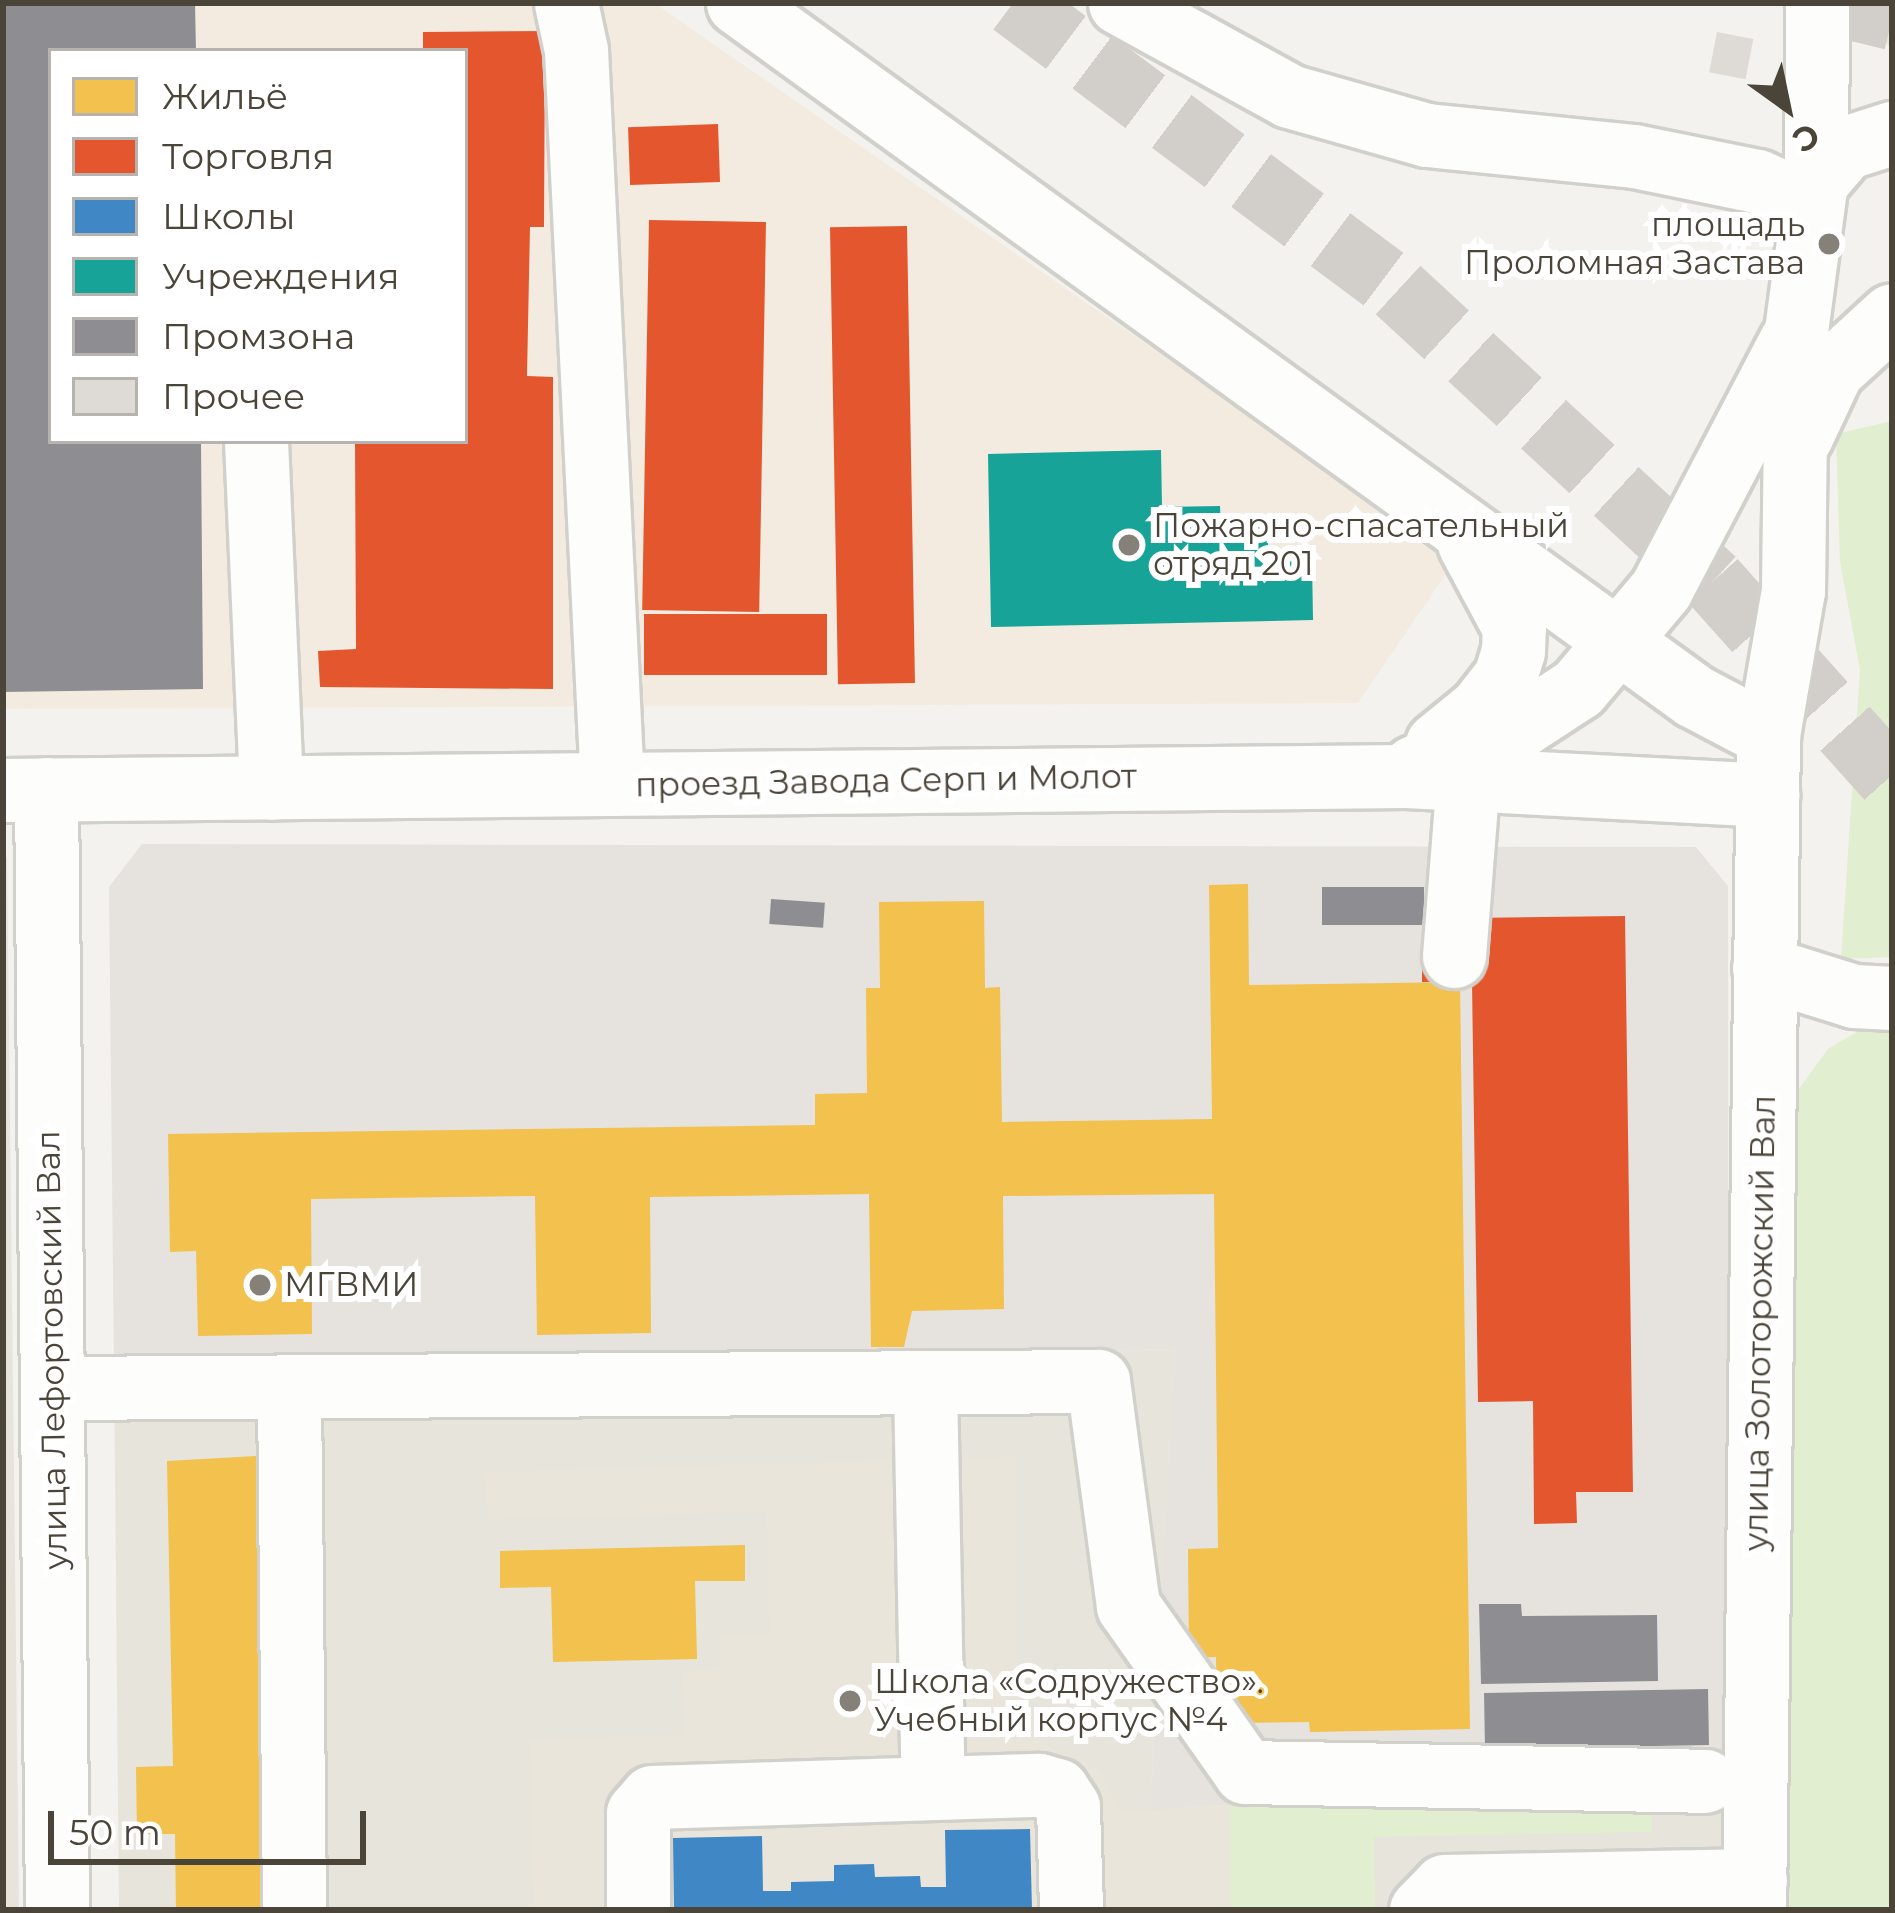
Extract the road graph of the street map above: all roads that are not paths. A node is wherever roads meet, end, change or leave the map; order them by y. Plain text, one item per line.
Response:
1 (566, 3) edge
2 (738, 3) edge
3 (1120, 3) edge
4 (1816, 21) edge
5 (1892, 128) edge
6 (1811, 204) junction
7 (1892, 310) edge
8 (1796, 331) junction
9 (256, 444) edge
10 (1795, 455) junction
11 (1462, 531) junction
12 (1617, 641) junction
13 (1768, 765) junction
14 (1390, 776) junction
15 (1468, 778) junction
16 (612, 784) junction
17 (272, 788) junction
18 (25, 789) edge
19 (1454, 956) dead end
20 (1764, 968) junction
21 (1892, 998) edge
22 (26, 1109) edge
23 (36, 1379) edge
24 (925, 1384) junction
25 (290, 1387) junction
26 (1706, 1781) dead end
27 (933, 1787) junction
28 (1755, 1895) edge
29 (1626, 1896) edge
30 (57, 1910) edge
31 (294, 1910) edge
32 (638, 1910) edge
33 (1071, 1910) edge
34 (1421, 1910) edge

1 - 16 street
2 - 11 street
3 - 6 street
4 - 5 street
4 - 6 street
5 - 6 street
6 - 7 street
6 - 8 street
7 - 10 street
8 - 10 street
8 - 12 street
9 - 17 street
10 - 13 street
11 - 12 street
11 - 14 street
12 - 13 street
12 - 14 street
13 - 15 street, проезд Завода Серп и Молот
13 - 20 street, улица Золоторожский Вал
14 - 15 street, проезд Завода Серп и Молот
14 - 16 street, проезд Завода Серп и Молот
15 - 19 street
16 - 17 street, проезд Завода Серп и Молот
17 - 18 street, проезд Завода Серп и Молот
18 - 22 street, улица Лефортовский Вал
20 - 21 street
20 - 28 street, улица Золоторожский Вал
22 - 23 street, улица Лефортовский Вал
23 - 25 street
23 - 30 street, улица Лефортовский Вал
24 - 25 street
24 - 26 street
24 - 27 street
25 - 31 street
27 - 32 street
27 - 33 street
28 - 29 street
29 - 34 street

